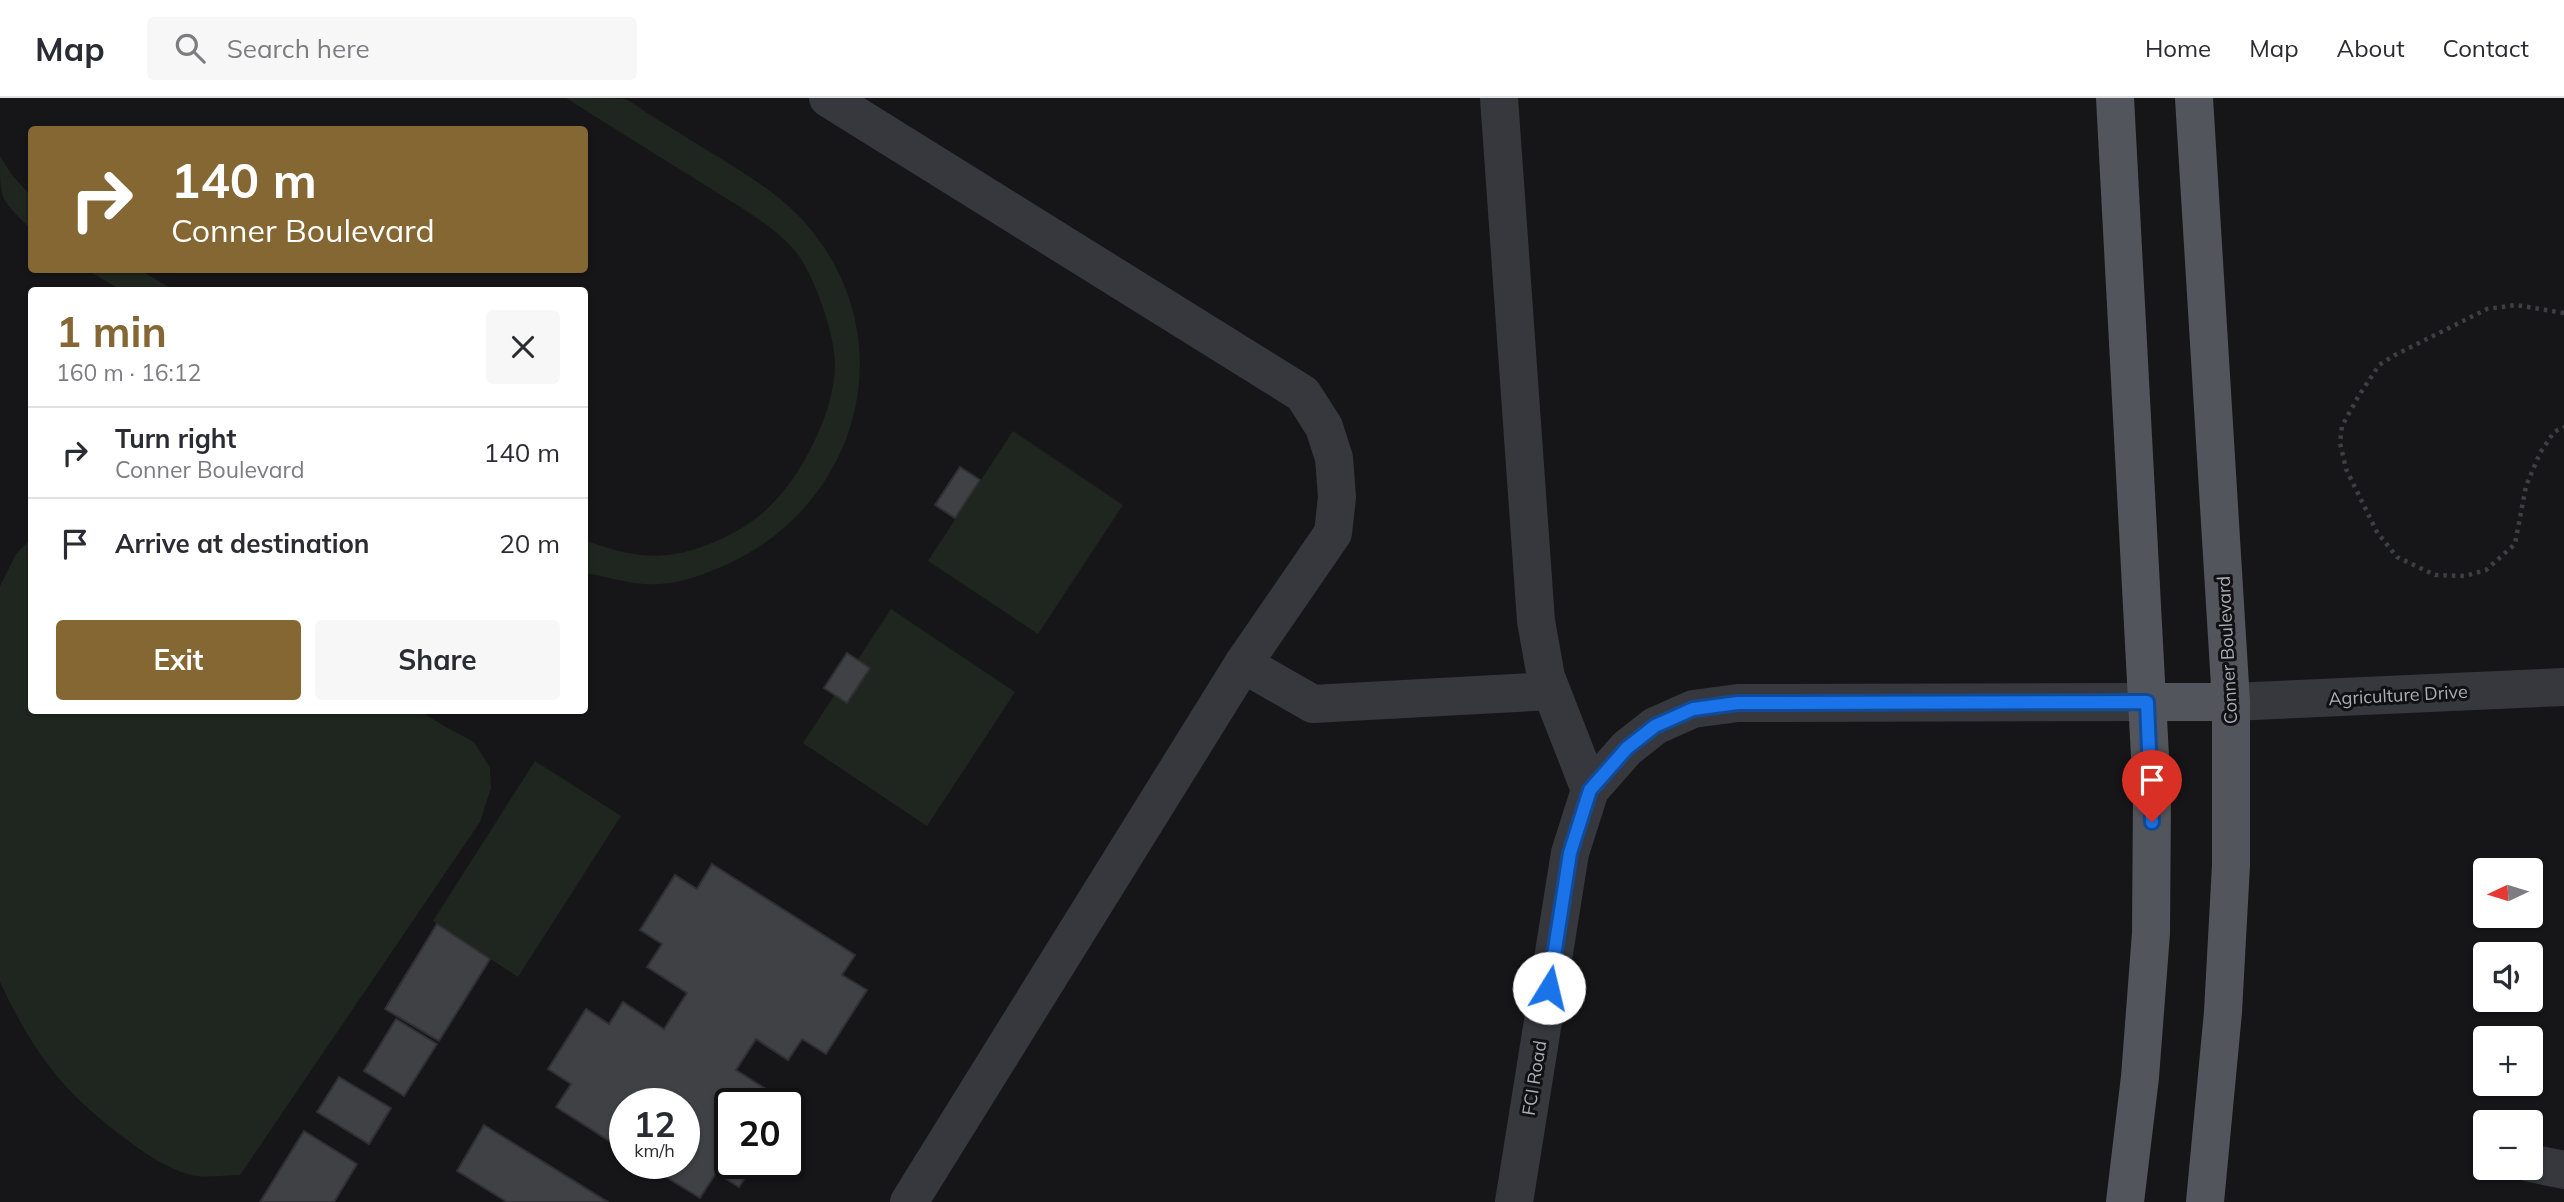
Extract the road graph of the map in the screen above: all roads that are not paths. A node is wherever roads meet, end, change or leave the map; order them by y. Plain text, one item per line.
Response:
1 (828, 98) edge
2 (1499, 98) edge
3 (2115, 98) edge
4 (2194, 98) edge
5 (1243, 664) junction
6 (2564, 687) edge
7 (1551, 691) junction
8 (2147, 702) junction
9 (2231, 702) junction
10 (1590, 790) junction
11 (2543, 1166) edge
12 (2564, 1170) edge
13 (909, 1202) edge
14 (1514, 1202) edge
15 (2125, 1202) edge
16 (2205, 1202) edge

1 - 5 lane
2 - 7 lane
3 - 8 main road
4 - 9 main road, Conner Boulevard
5 - 7 lane
5 - 13 lane
6 - 9 lane, Agriculture Drive
7 - 10 lane
8 - 9 main road
8 - 10 lane, FCI Road
8 - 15 main road
9 - 16 main road, Conner Boulevard
10 - 14 lane, FCI Road
11 - 12 lane

